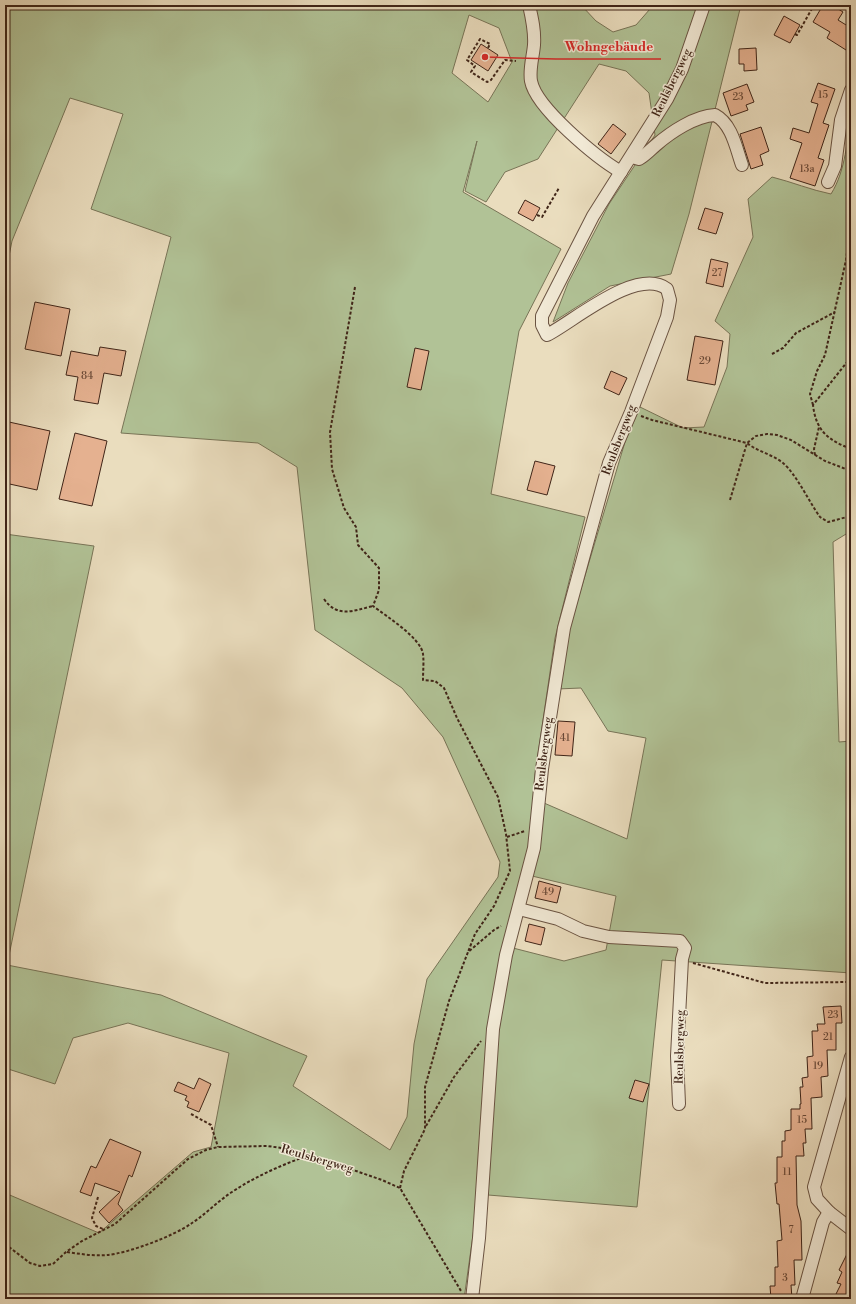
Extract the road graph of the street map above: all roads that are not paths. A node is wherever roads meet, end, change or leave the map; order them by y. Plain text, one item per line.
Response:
1 (529, 5) edge
2 (704, 5) edge
3 (851, 90) edge
4 (632, 157) junction
5 (742, 165) dead end
6 (621, 172) junction
7 (828, 182) dead end
8 (518, 914) junction
9 (851, 1056) edge
10 (679, 1104) dead end
11 (829, 1212) junction
12 (851, 1229) edge
13 (468, 1296) edge
14 (802, 1299) edge

1 - 6 street
2 - 4 street, Reulsbergweg
3 - 7 street
4 - 5 street, Reulsbergweg
4 - 6 street, Reulsbergweg
6 - 8 street, Reulsbergweg
8 - 10 street, Reulsbergweg
8 - 13 street, Reulsbergweg
9 - 11 street
11 - 12 street
11 - 14 street

